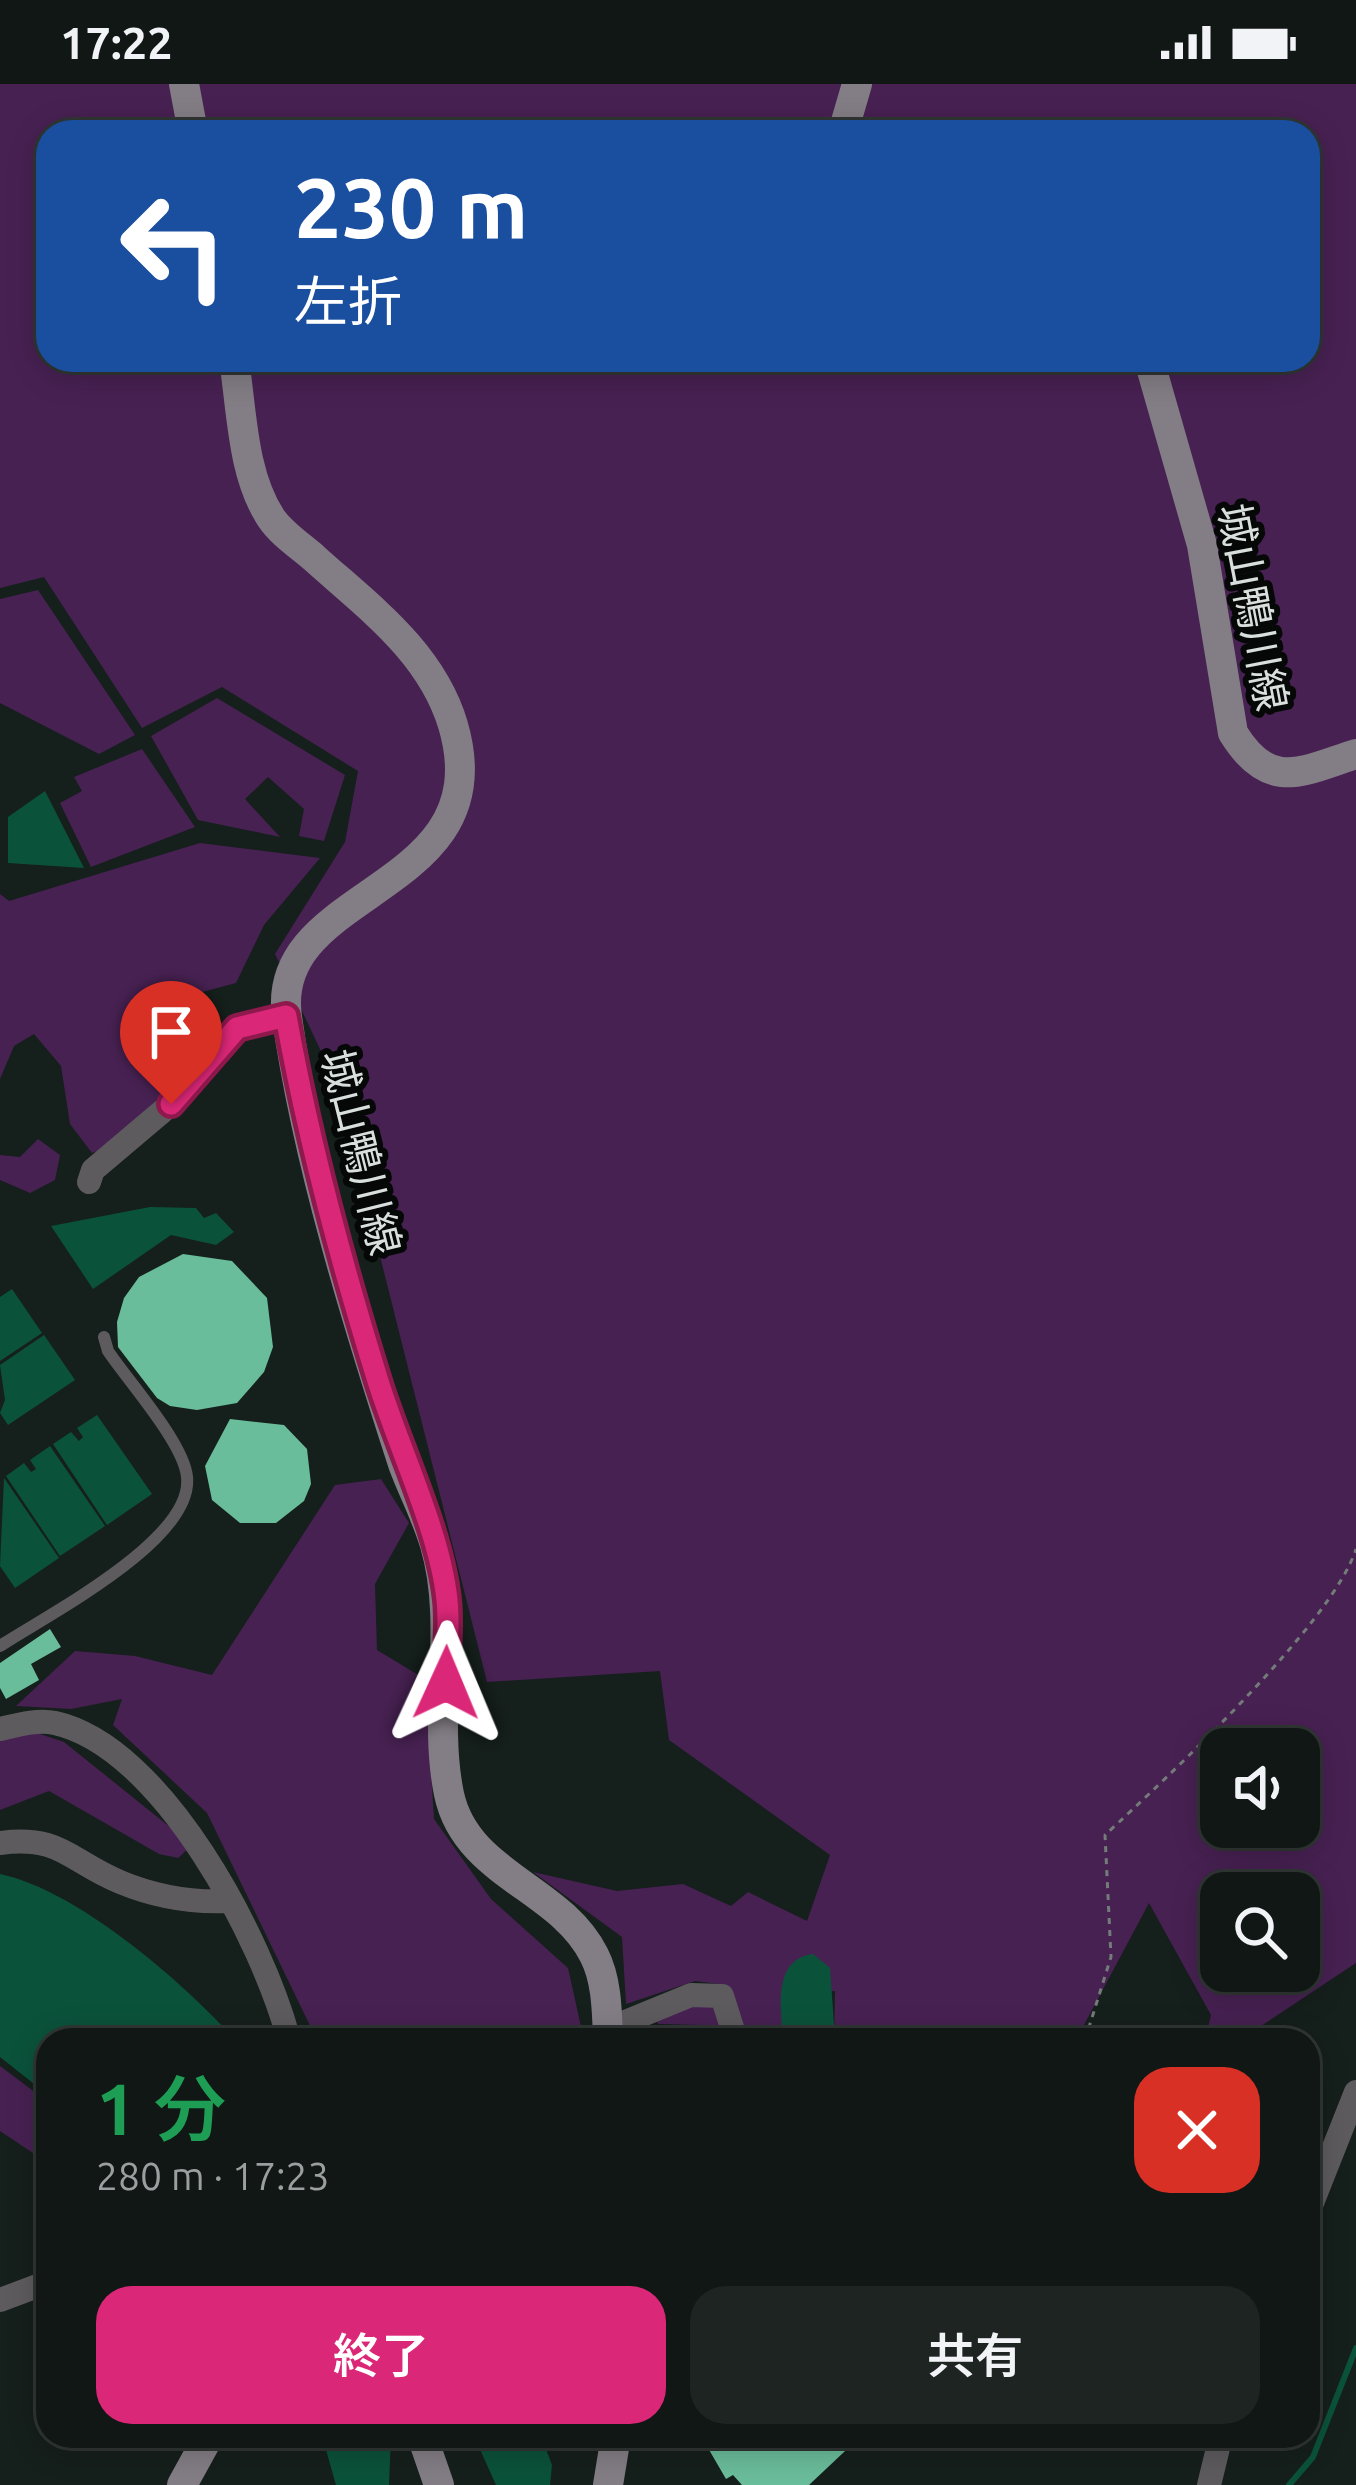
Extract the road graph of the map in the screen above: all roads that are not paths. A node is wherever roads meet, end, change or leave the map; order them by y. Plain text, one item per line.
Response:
1 (184, 84) edge
2 (857, 84) edge
3 (191, 120) edge
4 (847, 120) edge
5 (236, 372) edge
6 (1152, 372) edge
7 (1356, 754) edge
8 (286, 1016) junction
9 (88, 1182) dead end
10 (104, 1337) dead end
11 (0, 1646) edge
12 (0, 1729) edge
13 (0, 1843) edge
14 (229, 1901) junction
15 (284, 2028) edge
16 (607, 2028) edge
17 (621, 2028) edge
18 (732, 2028) edge
19 (1356, 2092) edge
20 (1320, 2183) edge
21 (36, 2291) edge
22 (0, 2300) edge
23 (202, 2448) edge
24 (426, 2448) edge
25 (614, 2448) edge
26 (1218, 2448) edge
27 (182, 2485) edge
28 (439, 2485) edge
29 (608, 2485) edge
30 (1209, 2485) edge

1 - 3 main road
2 - 4 main road
5 - 8 main road, 城山鴨川線
6 - 7 main road, 城山鴨川線
8 - 9 street
8 - 16 main road, 城山鴨川線
10 - 11 lane
12 - 14 street
13 - 14 street
14 - 15 street
17 - 18 street
19 - 20 street
21 - 22 street
23 - 27 main road
24 - 28 main road
25 - 29 main road
26 - 30 street

